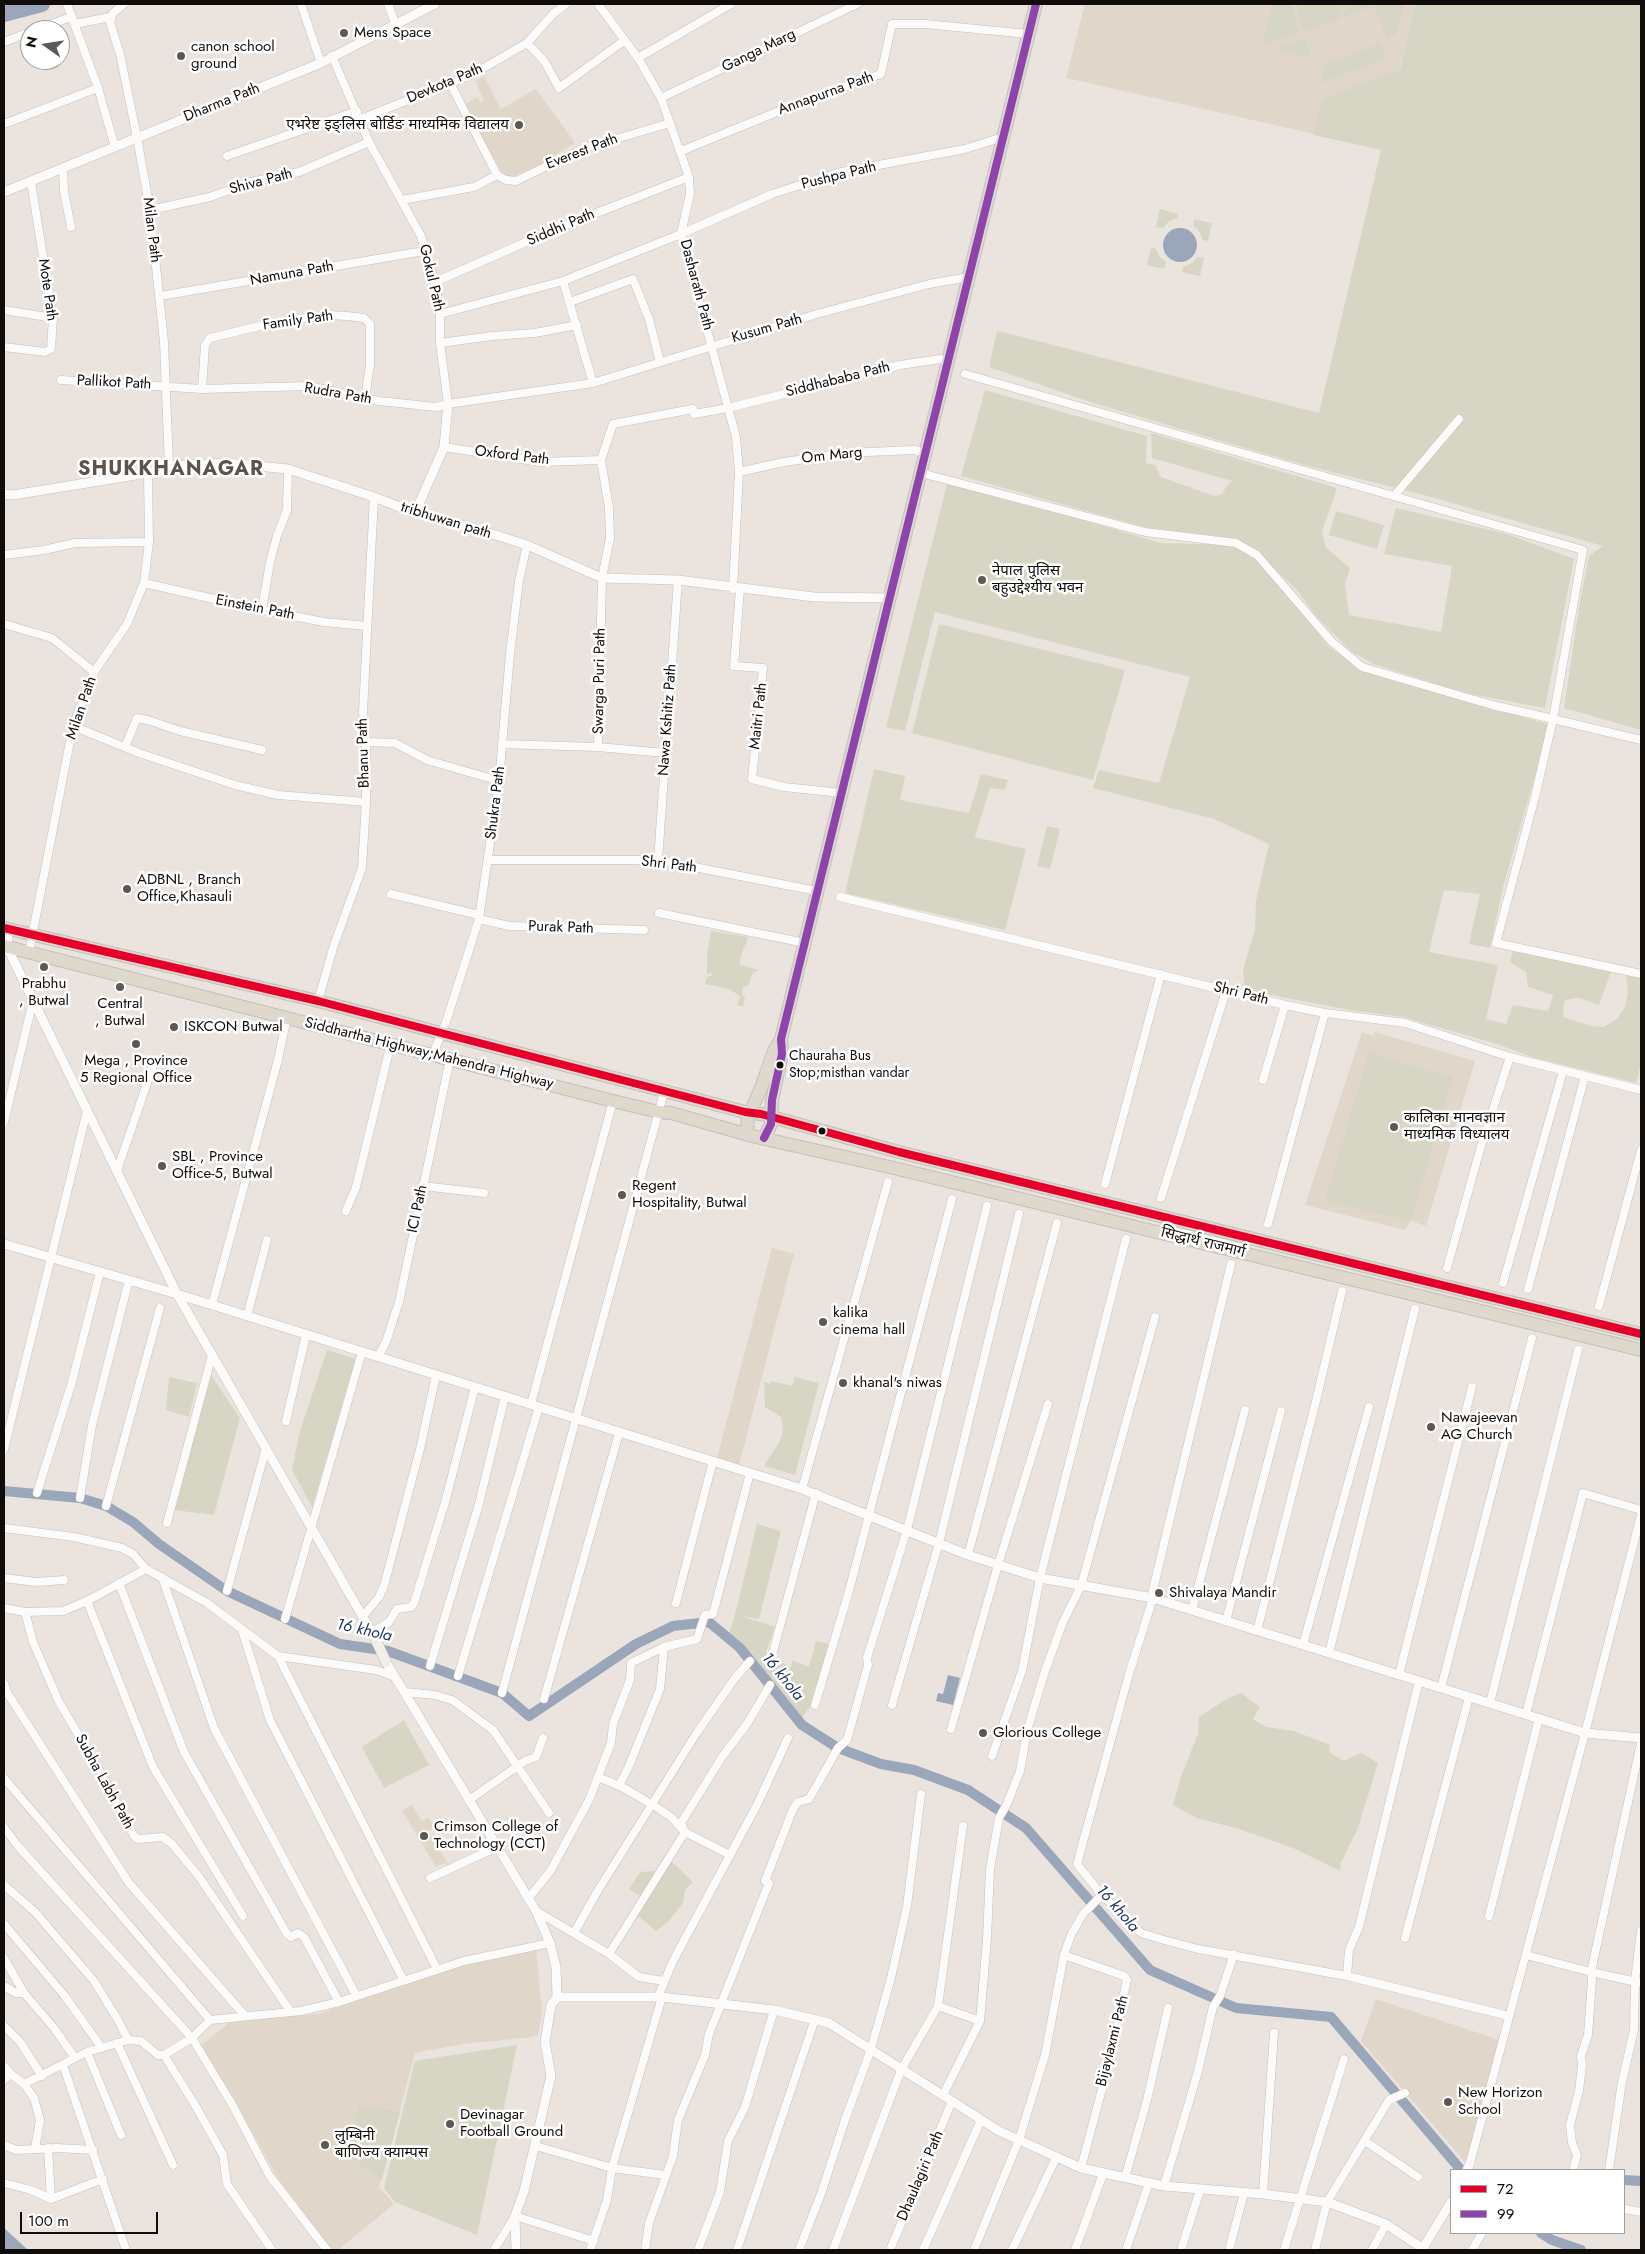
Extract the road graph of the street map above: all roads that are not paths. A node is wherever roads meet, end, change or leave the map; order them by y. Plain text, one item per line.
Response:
1 (124, 4) edge
2 (301, 4) edge
3 (388, 4) edge
4 (435, 4) edge
5 (566, 4) edge
6 (598, 4) edge
7 (731, 4) edge
8 (857, 4) edge
9 (1036, 4) edge
10 (70, 14) edge
11 (110, 16) junction
12 (57, 20) edge
13 (395, 23) junction
14 (1028, 34) junction
15 (20, 36) edge
16 (625, 40) junction
17 (4, 42) edge
18 (527, 43) junction
19 (332, 56) junction
20 (638, 58) junction
21 (321, 64) junction
22 (450, 83) junction
23 (98, 88) junction
24 (661, 98) junction
25 (357, 111) junction
26 (360, 119) junction
27 (670, 123) junction
28 (4, 124) edge
29 (138, 137) junction
30 (1003, 137) junction
31 (369, 142) junction
32 (115, 146) junction
33 (681, 151) junction
34 (227, 156) dead end
35 (63, 169) junction
36 (497, 175) junction
37 (689, 177) junction
38 (31, 182) junction
39 (4, 192) edge
40 (402, 200) junction
41 (150, 210) junction
42 (71, 227) dead end
43 (681, 234) junction
44 (424, 251) junction
45 (969, 277) junction
46 (563, 281) junction
47 (435, 282) junction
48 (160, 296) junction
49 (570, 302) junction
50 (4, 310) edge
51 (440, 314) junction
52 (52, 318) junction
53 (576, 325) junction
54 (440, 343) junction
55 (712, 345) junction
56 (4, 347) edge
57 (949, 361) junction
58 (660, 362) junction
59 (965, 374) dead end
60 (61, 380) dead end
61 (593, 384) junction
62 (168, 386) junction
63 (202, 389) junction
64 (365, 398) junction
65 (448, 404) junction
66 (728, 408) junction
67 (1459, 419) dead end
68 (444, 447) junction
69 (926, 453) junction
70 (601, 460) junction
71 (169, 466) junction
72 (288, 469) junction
73 (739, 472) junction
74 (921, 473) junction
75 (148, 474) junction
76 (4, 494) edge
77 (1394, 496) junction
78 (374, 497) junction
79 (415, 513) junction
80 (149, 542) junction
81 (527, 546) junction
82 (4, 555) edge
83 (602, 578) junction
84 (678, 580) junction
85 (144, 583) junction
86 (737, 589) junction
87 (888, 598) junction
88 (262, 610) junction
89 (4, 624) edge
90 (367, 626) junction
91 (94, 672) junction
92 (1553, 719) junction
93 (73, 726) junction
94 (1641, 740) edge
95 (366, 742) junction
96 (502, 744) junction
97 (598, 747) junction
98 (125, 748) junction
99 (262, 750) dead end
100 (665, 754) junction
101 (499, 780) junction
102 (841, 793) junction
103 (366, 802) junction
104 (489, 860) junction
105 (658, 860) junction
106 (817, 891) junction
107 (391, 894) dead end
108 (840, 897) dead end
109 (659, 913) dead end
110 (479, 917) junction
111 (6, 928) edge
112 (644, 930) dead end
113 (32, 935) junction
114 (805, 943) junction
115 (5, 947) edge
116 (29, 952) junction
117 (1161, 974) junction
118 (1641, 974) edge
119 (1226, 991) junction
120 (33, 1001) junction
121 (318, 1001) junction
122 (1285, 1005) junction
123 (1325, 1013) junction
124 (287, 1017) junction
125 (442, 1035) junction
126 (781, 1039) junction
127 (390, 1043) junction
128 (433, 1054) junction
129 (1510, 1057) junction
130 (450, 1059) junction
131 (153, 1066) dead end
132 (1563, 1071) junction
133 (1585, 1076) junction
134 (1263, 1080) dead end
135 (1641, 1090) edge
136 (664, 1092) junction
137 (613, 1101) junction
138 (87, 1111) junction
139 (659, 1112) junction
140 (751, 1113) junction
141 (770, 1118) junction
142 (4, 1122) edge
143 (747, 1133) junction
144 (764, 1138) junction
145 (1641, 1150) edge
146 (117, 1172) junction
147 (888, 1182) dead end
148 (1106, 1184) dead end
149 (422, 1186) junction
150 (484, 1193) dead end
151 (1161, 1198) dead end
152 (952, 1199) dead end
153 (987, 1206) dead end
154 (346, 1211) dead end
155 (1019, 1214) dead end
156 (1057, 1223) dead end
157 (1268, 1224) dead end
158 (1126, 1239) dead end
159 (267, 1240) dead end
160 (4, 1244) edge
161 (51, 1258) junction
162 (1231, 1264) dead end
163 (1447, 1268) dead end
164 (100, 1272) junction
165 (129, 1280) junction
166 (1503, 1283) dead end
167 (1528, 1289) dead end
168 (1342, 1292) dead end
169 (177, 1294) junction
170 (212, 1305) junction
171 (1599, 1306) dead end
172 (160, 1308) dead end
173 (1415, 1309) dead end
174 (247, 1316) junction
175 (1155, 1317) dead end
176 (306, 1334) junction
177 (1641, 1334) edge
178 (1532, 1338) dead end
179 (1578, 1350) dead end
180 (1641, 1350) edge
181 (362, 1352) junction
182 (212, 1355) junction
183 (378, 1357) junction
184 (436, 1375) junction
185 (475, 1387) junction
186 (1472, 1387) dead end
187 (505, 1396) junction
188 (1048, 1404) dead end
189 (535, 1406) junction
190 (1369, 1407) dead end
191 (1245, 1410) dead end
192 (1281, 1412) dead end
193 (577, 1419) junction
194 (286, 1421) dead end
195 (619, 1433) junction
196 (266, 1448) junction
197 (4, 1449) edge
198 (714, 1461) junction
199 (750, 1473) junction
200 (802, 1489) junction
201 (37, 1493) dead end
202 (816, 1493) junction
203 (80, 1498) dead end
204 (106, 1506) dead end
205 (1641, 1510) edge
206 (1641, 1515) edge
207 (869, 1516) junction
208 (167, 1523) dead end
209 (311, 1526) junction
210 (4, 1528) edge
211 (907, 1530) junction
212 (938, 1543) junction
213 (968, 1555) junction
214 (998, 1565) junction
215 (146, 1569) junction
216 (162, 1577) junction
217 (4, 1578) edge
218 (1040, 1578) junction
219 (64, 1580) dead end
220 (119, 1583) junction
221 (1081, 1586) junction
222 (227, 1591) dead end
223 (1152, 1598) junction
224 (87, 1602) junction
225 (676, 1603) dead end
226 (4, 1608) edge
227 (1192, 1610) junction
228 (25, 1612) junction
229 (364, 1616) junction
230 (285, 1619) dead end
231 (1226, 1621) junction
232 (242, 1630) junction
233 (1257, 1631) junction
234 (374, 1636) junction
235 (1303, 1645) junction
236 (664, 1647) junction
237 (773, 1652) dead end
238 (1329, 1653) junction
239 (278, 1656) junction
240 (750, 1661) dead end
241 (386, 1662) joint
242 (430, 1666) dead end
243 (1398, 1675) junction
244 (458, 1676) dead end
245 (394, 1677) junction
246 (1419, 1681) junction
247 (4, 1683) edge
248 (770, 1685) dead end
249 (1440, 1688) junction
250 (404, 1692) junction
251 (502, 1693) dead end
252 (1469, 1697) junction
253 (544, 1699) dead end
254 (1490, 1703) junction
255 (815, 1705) dead end
256 (892, 1705) dead end
257 (1526, 1714) junction
258 (1539, 1718) junction
259 (951, 1729) dead end
260 (1585, 1733) junction
261 (543, 1738) dead end
262 (788, 1738) dead end
263 (1641, 1738) edge
264 (1641, 1743) edge
265 (992, 1756) dead end
266 (518, 1766) junction
267 (598, 1777) junction
268 (4, 1778) edge
269 (619, 1786) junction
270 (920, 1794) dead end
271 (469, 1800) junction
272 (653, 1805) junction
273 (549, 1813) dead end
274 (963, 1826) dead end
275 (4, 1827) edge
276 (685, 1832) junction
277 (497, 1847) junction
278 (730, 1855) junction
279 (430, 1878) dead end
280 (4, 1885) edge
281 (1102, 1895) junction
282 (528, 1898) junction
283 (536, 1911) junction
284 (244, 1916) dead end
285 (1488, 1916) dead end
286 (4, 1924) edge
287 (1641, 1932) edge
288 (574, 1933) junction
289 (1405, 1938) dead end
290 (550, 1943) junction
291 (609, 1954) junction
292 (1234, 1954) junction
293 (1064, 1955) junction
294 (1526, 1955) junction
295 (4, 1958) edge
296 (437, 1969) junction
297 (1591, 1972) junction
298 (1347, 1976) junction
299 (404, 1980) junction
300 (664, 1982) junction
301 (1638, 1982) edge
302 (4, 1986) edge
303 (24, 1993) junction
304 (356, 1995) junction
305 (557, 1997) junction
306 (660, 1997) junction
307 (340, 2002) junction
308 (721, 2003) junction
309 (938, 2006) junction
310 (1168, 2008) dead end
311 (774, 2010) junction
312 (290, 2011) junction
313 (244, 2016) junction
314 (1510, 2016) junction
315 (815, 2019) junction
316 (210, 2020) junction
317 (980, 2020) junction
318 (4, 2026) edge
319 (1274, 2033) dead end
320 (192, 2038) junction
321 (128, 2040) junction
322 (117, 2043) junction
323 (102, 2048) junction
324 (871, 2049) junction
325 (87, 2052) junction
326 (164, 2055) junction
327 (75, 2058) junction
328 (1344, 2058) dead end
329 (63, 2065) junction
330 (4, 2066) edge
331 (901, 2070) junction
332 (11, 2074) junction
333 (42, 2076) junction
334 (4, 2080) edge
335 (24, 2084) junction
336 (1405, 2092) dead end
337 (943, 2095) junction
338 (952, 2101) junction
339 (981, 2120) junction
340 (121, 2135) dead end
341 (1019, 2140) junction
342 (1365, 2141) junction
343 (4, 2146) edge
344 (536, 2146) junction
345 (48, 2148) junction
346 (35, 2149) junction
347 (93, 2150) junction
348 (1056, 2158) junction
349 (173, 2165) dead end
350 (1469, 2167) edge
351 (612, 2168) junction
352 (1081, 2168) junction
353 (1573, 2169) edge
354 (1609, 2169) edge
355 (1103, 2174) junction
356 (665, 2175) junction
357 (1418, 2177) dead end
358 (1125, 2178) junction
359 (103, 2179) junction
360 (4, 2183) edge
361 (1149, 2183) junction
362 (1164, 2186) junction
363 (1200, 2190) junction
364 (1244, 2193) junction
365 (1263, 2194) junction
366 (1299, 2198) junction
367 (51, 2199) junction
368 (1327, 2202) junction
369 (1450, 2204) edge
370 (1625, 2209) edge
371 (1641, 2212) edge
372 (515, 2216) junction
373 (1386, 2224) junction
374 (1481, 2234) edge
375 (594, 2241) junction
376 (126, 2250) edge
377 (272, 2250) edge
378 (327, 2250) edge
379 (494, 2250) edge
380 (516, 2250) edge
381 (590, 2250) edge
382 (645, 2250) edge
383 (698, 2250) edge
384 (738, 2250) edge
385 (799, 2250) edge
386 (833, 2250) edge
387 (890, 2250) edge
388 (924, 2250) edge
389 (974, 2250) edge
390 (1012, 2250) edge
391 (1075, 2250) edge
392 (1126, 2250) edge
393 (1180, 2250) edge
394 (1229, 2250) edge
395 (1284, 2250) edge
396 (1315, 2250) edge
397 (1372, 2250) edge
398 (1423, 2250) edge
399 (1472, 2250) edge

1 - 11 street
2 - 21 street
3 - 13 street
4 - 13 street, Dharma Path
5 - 18 street, Devkota Path
6 - 16 street, Dasharath Path
7 - 20 street
8 - 24 street, Ganga Marg
9 - 14 highway
10 - 11 street
10 - 12 street
10 - 23 street
11 - 29 street, Milan Path
13 - 19 street, Dharma Path
14 - 30 highway
14 - 33 street, Annapurna Path
15 - 17 street
16 - 18 street
16 - 20 street, Dasharath Path
18 - 22 street, Devkota Path
19 - 21 street, Dharma Path
19 - 25 street, Gokul Path
20 - 24 street, Dasharath Path
21 - 29 street, Dharma Path
22 - 26 street, Devkota Path
22 - 36 street
23 - 28 street
23 - 32 street
24 - 27 street, Dasharath Path
25 - 26 street, Gokul Path
25 - 34 street
26 - 31 street, Gokul Path
27 - 33 street, Dasharath Path
27 - 36 street, Everest Path
29 - 32 street, Dharma Path
29 - 41 street, Milan Path
30 - 43 street, Pushpa Path
30 - 45 highway
31 - 40 street, Gokul Path
31 - 41 street, Shiva Path
32 - 35 street, Dharma Path
33 - 37 street, Dasharath Path
35 - 38 street, Dharma Path
35 - 42 street
36 - 40 street
37 - 43 street, Dasharath Path
37 - 47 street, Siddhi Path
38 - 39 street, Dharma Path
38 - 52 street, Mote Path
40 - 44 street, Gokul Path
41 - 48 street, Milan Path
43 - 46 street, Pushpa Path
43 - 55 street, Dasharath Path
44 - 47 street, Gokul Path
44 - 48 street, Namuna Path
45 - 55 street, Kusum Path
45 - 57 highway
46 - 49 street
46 - 51 street, Pushpa Path
47 - 51 street, Gokul Path
48 - 62 street, Milan Path
49 - 53 street
49 - 58 street
50 - 52 street
51 - 54 street, Gokul Path
52 - 56 street, Mote Path
53 - 54 street
53 - 61 street
54 - 65 street, Gokul Path
55 - 58 street, Kusum Path
55 - 66 street, Dasharath Path
57 - 66 street, Siddhababa Path
57 - 69 highway
58 - 61 street, Kusum Path
59 - 77 street
60 - 62 street, Pallikot Path
61 - 65 street, Kusum Path
62 - 63 street, Rudra Path
62 - 71 street, Milan Path
63 - 64 street, Rudra Path
63 - 64 street, Family Path
64 - 65 street, Rudra Path
65 - 68 street, Gokul Path
66 - 70 street
66 - 73 street, Dasharath Path
67 - 77 street
68 - 70 street, Oxford Path
68 - 79 street, Gokul Path
69 - 73 street, Om Marg
69 - 74 highway
70 - 83 street, Swarga Puri Path
71 - 72 street, tribhuwan path
71 - 75 street, tribhuwan path
72 - 78 street, tribhuwan path
72 - 88 street
73 - 86 street, Dasharath Path
74 - 87 highway
74 - 92 street
75 - 76 street, tribhuwan path
75 - 80 street, Milan Path
77 - 92 street
78 - 79 street, tribhuwan path
78 - 90 street, Bhanu Path
79 - 81 street, tribhuwan path
80 - 82 street
80 - 85 street, Milan Path
81 - 83 street, tribhuwan path
81 - 96 street, Shukra Path
83 - 84 street, tribhuwan path
83 - 97 street, Swarga Puri Path
84 - 86 street, tribhuwan path
84 - 100 street, Nawa Kshitiz Path
85 - 88 street, Einstein Path
85 - 91 street, Milan Path
86 - 87 street, tribhuwan path
86 - 102 street, Maitri Path
87 - 102 highway
88 - 90 street, Einstein Path
89 - 91 street
90 - 95 street, Bhanu Path
91 - 93 street, Milan Path
92 - 94 street
92 - 118 street
93 - 98 street
93 - 113 street, Milan Path
95 - 101 street
95 - 103 street, Bhanu Path
96 - 97 street
96 - 101 street, Shukra Path
97 - 100 street, Swarga Puri Path
98 - 99 street
98 - 103 street
100 - 105 street, Nawa Kshitiz Path
101 - 104 street, Shukra Path
102 - 106 highway
103 - 121 street, Bhanu Path
104 - 105 street, Shri Path
104 - 110 street, Shukra Path
105 - 106 street, Shri Path
106 - 114 highway
107 - 110 street, Purak Path
108 - 117 street, Shri Path
109 - 114 street
110 - 112 street, Purak Path
110 - 125 street, Shukra Path
111 - 113 highway, Siddhartha Highway;Mahendra Highway
111 - 115 street
113 - 116 street, Milan Path
113 - 121 highway, Siddhartha Highway;Mahendra Highway
114 - 126 highway
115 - 116 highway, Siddhartha Highway;Mahendra Highway
115 - 120 street
116 - 124 highway, Siddhartha Highway;Mahendra Highway
117 - 119 street, Shri Path
117 - 148 street
119 - 122 street, Shri Path
119 - 151 street
120 - 138 street
120 - 142 street
121 - 125 highway, Siddhartha Highway;Mahendra Highway
122 - 123 street, Shri Path
122 - 134 street
123 - 129 street, Shri Path
123 - 157 street
124 - 127 highway, Siddhartha Highway;Mahendra Highway
124 - 170 street
125 - 128 street, Shukra Path
125 - 136 highway, Siddhartha Highway;Mahendra Highway
126 - 140 highway
126 - 141 highway
127 - 128 highway, Siddhartha Highway;Mahendra Highway
127 - 154 street
128 - 130 highway, Siddhartha Highway;Mahendra Highway
129 - 132 street, Shri Path
129 - 163 street
130 - 137 highway, Siddhartha Highway;Mahendra Highway
130 - 149 street, ICI Path
131 - 146 street
132 - 133 street, Shri Path
132 - 166 street
133 - 135 street, Shri Path
133 - 167 street
136 - 139 street
136 - 140 highway, Siddhartha Highway;Mahendra Highway
137 - 139 highway, Siddhartha Highway;Mahendra Highway
137 - 189 street
138 - 146 street
138 - 161 street
139 - 143 highway, Siddhartha Highway;Mahendra Highway
139 - 193 street
140 - 141 highway, सिद्धार्थ राजमार्ग
140 - 143 highway
141 - 144 highway
141 - 177 highway, सिद्धार्थ राजमार्ग
143 - 144 highway, Siddhartha Highway;Mahendra Highway
144 - 180 highway, सिद्धार्थ राजमार्ग
145 - 171 street
146 - 169 street
147 - 200 street
149 - 150 street
149 - 183 street, ICI Path
152 - 207 street
153 - 211 street
155 - 212 street
156 - 213 street
158 - 218 street
159 - 174 street
160 - 161 street
161 - 164 street
161 - 197 street
162 - 223 street
164 - 165 street
164 - 201 street
165 - 169 street
165 - 203 street
168 - 233 street
169 - 170 street
169 - 182 street
170 - 174 street
172 - 204 street
173 - 238 street
174 - 176 street
175 - 221 street
176 - 181 street
176 - 194 street
178 - 249 street
179 - 254 street
181 - 183 street
181 - 209 street
182 - 196 street
182 - 208 street
183 - 184 street
184 - 185 street
184 - 229 street
185 - 187 street
185 - 234 street
186 - 243 street
187 - 189 street
187 - 242 street
188 - 214 street
189 - 193 street
189 - 244 street
190 - 235 street
191 - 227 street
192 - 231 street
193 - 195 street
193 - 251 street
195 - 198 street
195 - 253 street
196 - 209 street
196 - 222 street
198 - 199 street
198 - 225 street
199 - 200 street
199 - 236 street
200 - 202 street
202 - 207 street
202 - 237 street
205 - 257 street
206 - 260 street
207 - 211 street
207 - 255 street
209 - 229 street
209 - 230 street
210 - 215 street
211 - 212 street
211 - 308 street
212 - 213 street
212 - 256 street
213 - 214 street
214 - 218 street
214 - 259 street
215 - 216 street
215 - 220 street
216 - 232 street
216 - 304 street
217 - 219 street
218 - 221 street
218 - 265 street
220 - 224 street
220 - 307 street
221 - 223 street
221 - 317 street
223 - 227 street
223 - 281 street
224 - 228 street
224 - 284 street
226 - 228 street
227 - 231 street
228 - 312 street, Subha Labh Path
229 - 234 street
231 - 233 street
232 - 239 street
232 - 299 street
233 - 235 street
234 - 241 main road
235 - 238 street
236 - 267 street
236 - 269 street
238 - 243 street
239 - 245 street
239 - 296 street
240 - 272 street
241 - 245 street
243 - 246 street
245 - 250 street
246 - 249 street
246 - 298 street
247 - 313 street
248 - 276 street
249 - 252 street
250 - 266 street
250 - 271 street
252 - 254 street
252 - 289 street
254 - 257 street
257 - 258 street
258 - 260 street
258 - 285 street
260 - 263 street
260 - 294 street
261 - 266 street
262 - 278 street
264 - 297 street
266 - 271 street
266 - 273 street
267 - 269 street
267 - 282 street
268 - 316 street
269 - 272 street
270 - 324 street
271 - 277 street
272 - 276 street
272 - 288 street
274 - 309 street
275 - 320 street
276 - 278 street
276 - 291 street
277 - 279 street
277 - 282 street
278 - 300 street
280 - 321 street
281 - 292 street
281 - 293 street
282 - 283 street
283 - 288 street
283 - 290 street
286 - 323 street
287 - 301 street
288 - 291 street
290 - 296 street
290 - 305 street
291 - 300 street
292 - 298 street
292 - 362 street
293 - 341 street
293 - 352 street, Bijaylaxmi Path
294 - 297 street
294 - 314 street
295 - 303 street
296 - 299 street
297 - 301 street
297 - 353 street
298 - 314 street
299 - 304 street
300 - 306 street
301 - 354 street
302 - 303 street
303 - 327 street
304 - 307 street
305 - 306 street
305 - 344 street
306 - 308 street
306 - 351 street
307 - 312 street
308 - 311 street
308 - 356 street
309 - 317 street
309 - 331 street
310 - 358 street
311 - 315 street
311 - 383 street
312 - 313 street
313 - 316 street
314 - 350 street
315 - 324 street
315 - 384 street
316 - 320 street
317 - 337 street
318 - 333 street
319 - 365 street
320 - 326 street
320 - 378 street
321 - 322 street
321 - 326 street
322 - 323 street
322 - 349 street
323 - 325 street
324 - 331 street
324 - 385 street
325 - 327 street
325 - 340 street
326 - 377 street
327 - 329 street
328 - 366 street
329 - 333 street
329 - 347 street
330 - 332 street
331 - 337 street
331 - 386 street
332 - 334 street
332 - 335 street
333 - 335 street
335 - 346 street
336 - 342 street
337 - 338 street
338 - 339 street
338 - 387 street, Dhaulagiri Path
339 - 341 street
339 - 388 street
341 - 348 street
341 - 389 street
342 - 357 street
342 - 368 street
343 - 346 street
344 - 351 street
344 - 372 street
345 - 346 street
345 - 347 street
345 - 367 street
347 - 359 street
348 - 352 street
348 - 390 street
351 - 356 street
351 - 375 street
352 - 355 street
355 - 358 street
355 - 391 street
356 - 382 street
358 - 361 street
359 - 367 street
359 - 376 street
360 - 367 street
361 - 362 street
361 - 392 street
362 - 363 street
363 - 364 street
363 - 393 street
364 - 365 street
364 - 394 street
365 - 366 street
366 - 368 street
366 - 395 street
368 - 373 street
368 - 396 street
369 - 398 street
370 - 371 street
372 - 375 street
372 - 379 street
372 - 380 street
373 - 397 street
373 - 398 street
374 - 399 street
375 - 381 street

